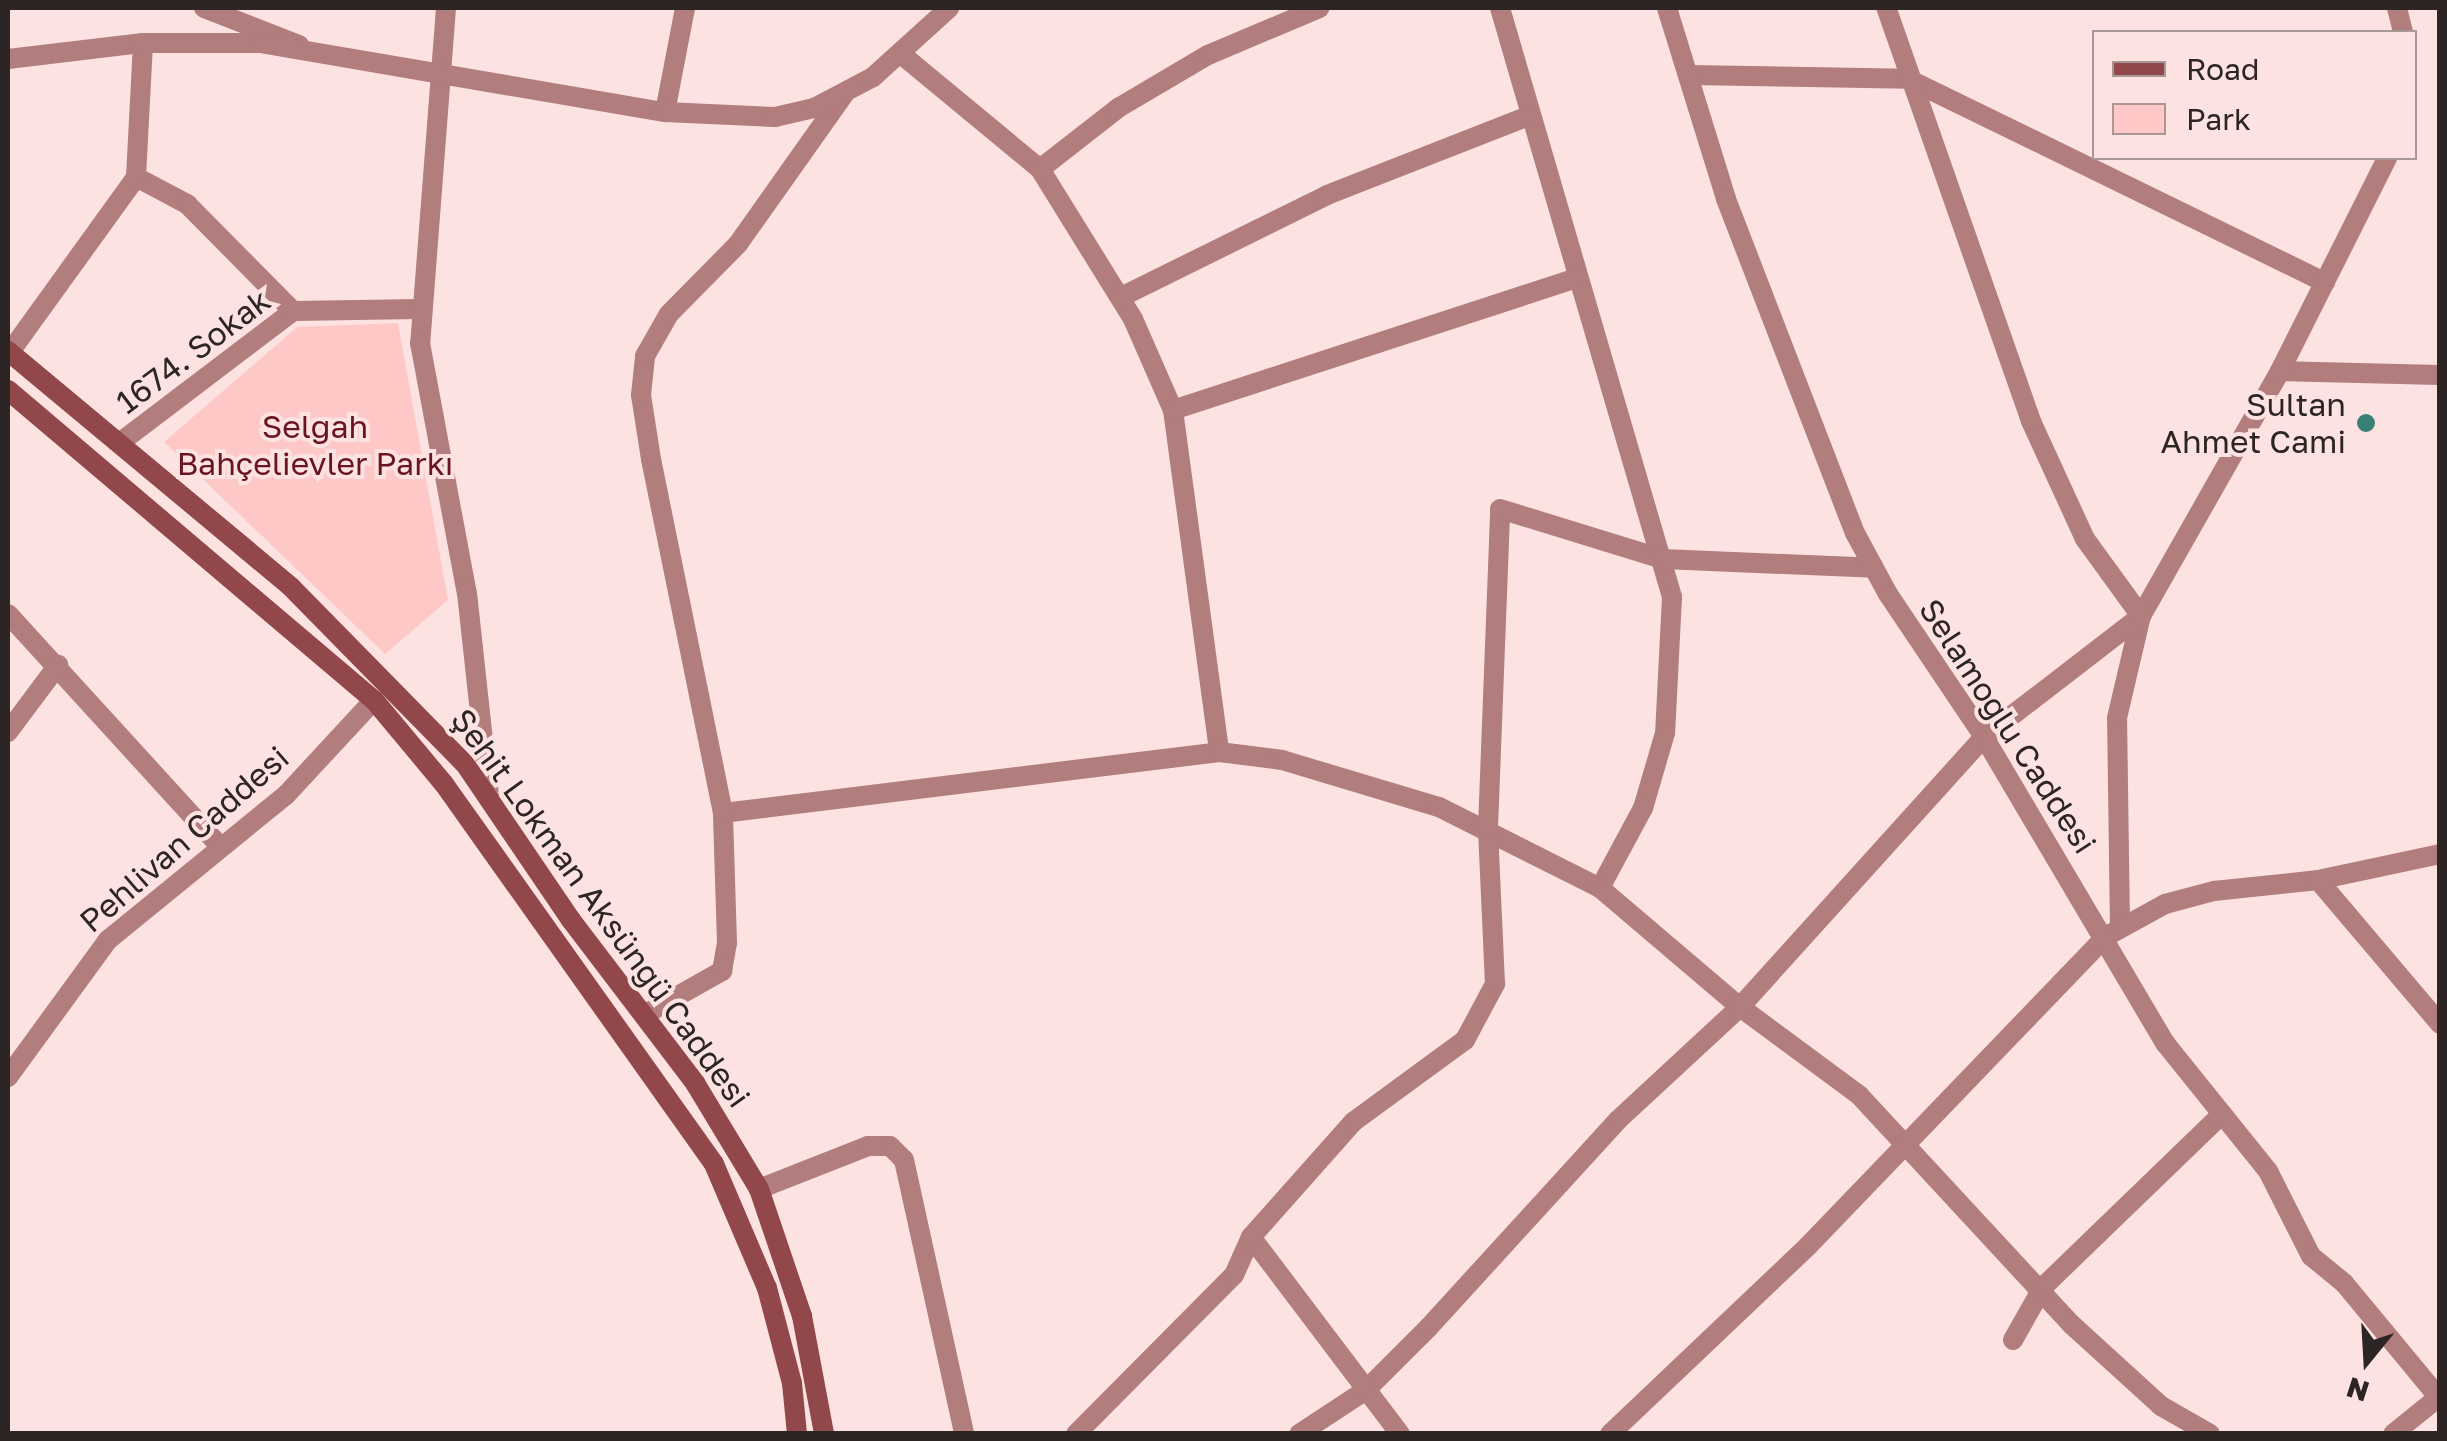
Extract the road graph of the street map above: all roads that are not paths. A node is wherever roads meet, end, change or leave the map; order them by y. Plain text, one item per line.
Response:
1 (204, 8) edge
2 (446, 8) edge
3 (685, 8) edge
4 (949, 8) edge
5 (1319, 8) edge
6 (1500, 8) edge
7 (1666, 8) edge
8 (1886, 8) edge
9 (143, 43) junction
10 (306, 48) junction
11 (901, 54) junction
12 (8, 59) edge
13 (1690, 75) junction
14 (445, 76) junction
15 (1908, 80) junction
16 (845, 93) junction
17 (665, 112) junction
18 (1529, 116) junction
19 (2385, 160) edge
20 (1040, 169) junction
21 (136, 177) junction
22 (1576, 278) junction
23 (2324, 282) junction
24 (1121, 297) junction
25 (420, 308) junction
26 (293, 311) junction
27 (9, 352) edge
28 (2280, 372) junction
29 (2440, 375) edge
30 (8, 390) edge
31 (1173, 410) junction
32 (122, 441) junction
33 (1663, 559) junction
34 (1874, 568) junction
35 (8, 614) edge
36 (2141, 616) junction
37 (58, 665) junction
38 (374, 700) junction
39 (8, 732) edge
40 (1984, 737) junction
41 (1220, 752) junction
42 (489, 796) junction
43 (722, 813) junction
44 (1488, 828) junction
45 (219, 845) junction
46 (2440, 854) edge
47 (2318, 880) junction
48 (1600, 888) junction
49 (2113, 932) junction
50 (1740, 1008) junction
51 (644, 1015) junction
52 (2440, 1024) edge
53 (8, 1077) edge
54 (2222, 1114) junction
55 (1900, 1144) junction
56 (758, 1189) junction
57 (1251, 1236) junction
58 (2043, 1287) junction
59 (2013, 1340) dead end
60 (1366, 1390) junction
61 (2439, 1398) edge
62 (797, 1434) edge
63 (824, 1434) edge
64 (964, 1434) edge
65 (1076, 1434) edge
66 (1299, 1434) edge
67 (1400, 1434) edge
68 (1610, 1434) edge
69 (2210, 1434) edge
70 (2393, 1434) edge

1 - 10 street
2 - 14 street
3 - 17 street
4 - 11 street
5 - 20 street
6 - 18 street
7 - 13 street, Selamoğlu Caddesi
8 - 15 street
9 - 10 street
9 - 12 street
9 - 21 street
10 - 14 street
11 - 16 street
11 - 20 street
13 - 15 street
13 - 34 street, Selamoğlu Caddesi
14 - 17 street
14 - 25 street
15 - 23 street
15 - 36 street
16 - 17 street
16 - 43 street
18 - 22 street
18 - 24 street
19 - 23 street
20 - 24 street
21 - 26 street
21 - 27 street
22 - 31 street
22 - 33 street
23 - 28 street
24 - 31 street
25 - 26 street, 1674. Sokak
25 - 42 street
26 - 32 street, 1674. Sokak
27 - 32 main road, Şehit Lokman Aksüngü Caddesi
28 - 29 street
28 - 36 street
30 - 38 main road, Şehit Lokman Aksüngü Caddesi
31 - 41 street
32 - 42 main road, Şehit Lokman Aksüngü Caddesi
33 - 34 street
33 - 44 street
33 - 48 street
34 - 40 street, Selamoğlu Caddesi
35 - 37 street
36 - 40 street
36 - 49 street
37 - 39 street
37 - 45 street
38 - 45 street, Pehlivan Caddesi
38 - 62 main road, Şehit Lokman Aksüngü Caddesi
40 - 49 street, Selamoğlu Caddesi
40 - 50 street
41 - 43 street
41 - 44 street
42 - 51 main road, Şehit Lokman Aksüngü Caddesi
43 - 51 street
44 - 48 street
44 - 57 street
45 - 53 street, Pehlivan Caddesi
46 - 47 street
47 - 49 street
47 - 52 street
48 - 50 street
49 - 54 street, Selamoğlu Caddesi
49 - 55 street
50 - 55 street
50 - 60 street
51 - 56 main road, Şehit Lokman Aksüngü Caddesi
54 - 58 street
54 - 61 street, Selamoğlu Caddesi
55 - 58 street
55 - 68 street
56 - 63 main road, Şehit Lokman Aksüngü Caddesi
56 - 64 street
57 - 60 street
57 - 65 street
58 - 59 street
58 - 69 street
60 - 66 street
60 - 67 street
61 - 70 street

